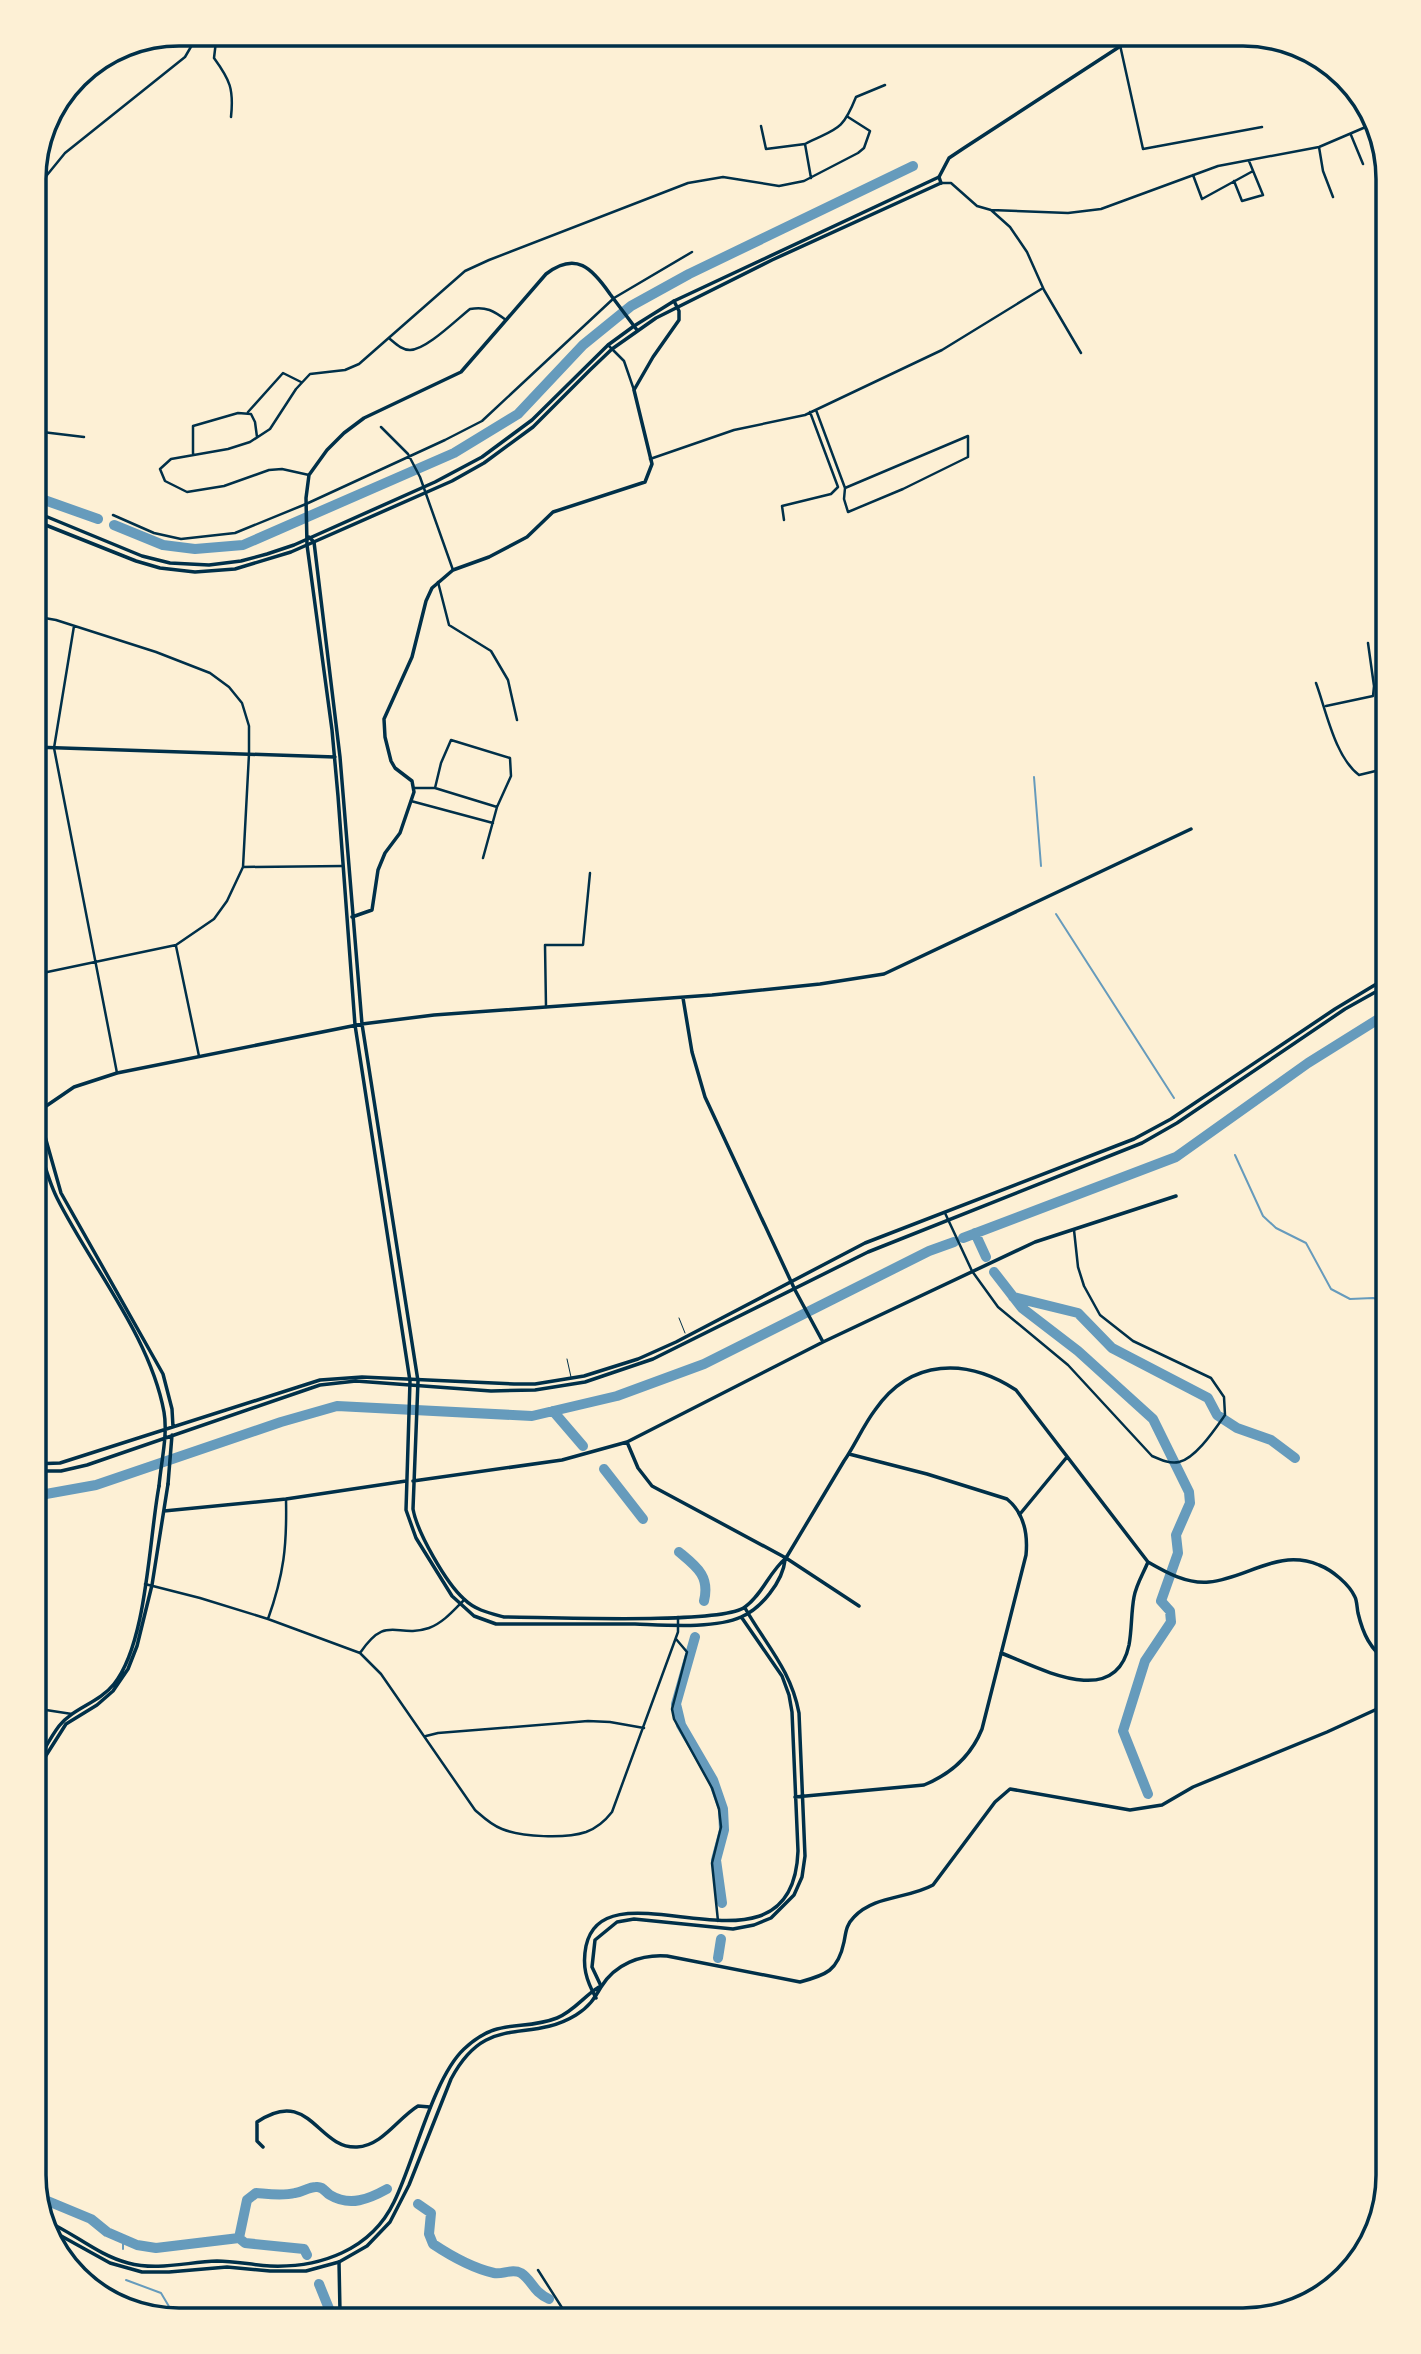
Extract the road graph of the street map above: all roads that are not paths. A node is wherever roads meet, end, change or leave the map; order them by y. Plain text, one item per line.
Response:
1 (192, 46) edge
2 (215, 46) edge
3 (1118, 46) edge
4 (1120, 46) edge
5 (885, 85) dead end
6 (231, 117) dead end
7 (848, 117) junction
8 (761, 126) dead end
9 (1262, 127) dead end
10 (1365, 128) edge
11 (1351, 135) junction
12 (805, 144) junction
13 (1319, 148) junction
14 (1249, 161) junction
15 (1363, 163) dead end
16 (1254, 171) junction
17 (1193, 175) junction
18 (46, 176) edge
19 (939, 177) junction
20 (811, 178) junction
21 (1234, 181) junction
22 (942, 183) junction
23 (1333, 197) dead end
24 (990, 210) junction
25 (692, 252) dead end
26 (1043, 288) junction
27 (614, 298) junction
28 (674, 301) junction
29 (677, 306) junction
30 (506, 320) junction
31 (636, 328) junction
32 (390, 339) junction
33 (608, 345) junction
34 (612, 349) junction
35 (1081, 353) dead end
36 (301, 382) junction
37 (634, 390) junction
38 (816, 410) junction
39 (248, 412) junction
40 (810, 412) junction
41 (381, 426) dead end
42 (46, 433) edge
43 (257, 437) junction
44 (84, 438) dead end
45 (193, 454) junction
46 (409, 456) junction
47 (650, 459) junction
48 (309, 475) junction
49 (424, 486) junction
50 (845, 488) junction
51 (425, 493) junction
52 (306, 504) junction
53 (113, 515) dead end
54 (46, 517) edge
55 (784, 520) dead end
56 (46, 525) edge
57 (309, 537) junction
58 (314, 542) junction
59 (307, 545) junction
60 (453, 570) junction
61 (438, 582) junction
62 (46, 619) edge
63 (74, 626) junction
64 (1368, 643) dead end
65 (1316, 683) dead end
66 (1325, 706) junction
67 (517, 720) dead end
68 (46, 748) edge
69 (54, 748) junction
70 (249, 754) junction
71 (335, 757) junction
72 (1376, 772) edge
73 (414, 788) junction
74 (435, 788) junction
75 (411, 801) junction
76 (497, 807) junction
77 (493, 824) junction
78 (1191, 829) dead end
79 (484, 858) dead end
80 (343, 866) junction
81 (243, 867) junction
82 (590, 873) dead end
83 (352, 917) junction
84 (176, 945) junction
85 (96, 962) junction
86 (46, 972) edge
87 (1376, 984) edge
88 (1376, 992) edge
89 (683, 998) junction
90 (546, 1007) junction
91 (362, 1024) junction
92 (355, 1025) junction
93 (199, 1056) junction
94 (117, 1073) junction
95 (46, 1106) edge
96 (46, 1140) edge
97 (46, 1166) edge
98 (1176, 1196) dead end
99 (945, 1213) junction
100 (948, 1221) junction
101 (1074, 1230) junction
102 (972, 1271) junction
103 (791, 1281) junction
104 (794, 1290) junction
105 (679, 1318) dead end
106 (688, 1339) junction
107 (823, 1342) junction
108 (567, 1359) dead end
109 (572, 1378) junction
110 (410, 1384) junction
111 (418, 1384) junction
112 (173, 1427) junction
113 (165, 1430) junction
114 (172, 1434) junction
115 (165, 1437) junction
116 (627, 1442) junction
117 (849, 1454) junction
118 (1067, 1457) junction
119 (46, 1464) edge
120 (46, 1471) edge
121 (406, 1481) junction
122 (413, 1481) junction
123 (286, 1499) junction
124 (164, 1511) junction
125 (1020, 1514) junction
126 (786, 1558) junction
127 (1148, 1562) junction
128 (145, 1584) junction
129 (152, 1586) junction
130 (464, 1600) junction
131 (459, 1605) junction
132 (859, 1606) dead end
133 (745, 1608) junction
134 (738, 1611) junction
135 (748, 1614) junction
136 (678, 1617) junction
137 (742, 1617) junction
138 (268, 1619) junction
139 (678, 1625) junction
140 (675, 1638) junction
141 (360, 1653) junction
142 (1001, 1653) junction
143 (1376, 1654) edge
144 (46, 1710) edge
145 (1376, 1710) edge
146 (76, 1714) junction
147 (644, 1728) junction
148 (426, 1736) junction
149 (46, 1747) edge
150 (46, 1756) edge
151 (802, 1796) junction
152 (795, 1797) junction
153 (718, 1921) junction
154 (601, 1986) junction
155 (593, 1991) junction
156 (596, 1997) junction
157 (432, 2108) junction
158 (262, 2147) dead end
159 (56, 2227) edge
160 (60, 2235) edge
161 (339, 2262) junction
162 (538, 2270) dead end
163 (341, 2308) edge
164 (562, 2308) edge

1 - 18 street
2 - 6 street
3 - 19 street
4 - 9 street
5 - 7 street
7 - 12 street
7 - 20 street
8 - 12 street
10 - 11 street
11 - 13 street
11 - 15 street
12 - 20 street
13 - 14 street
13 - 23 street
14 - 16 street
14 - 17 street
16 - 21 street
16 - 21 street
17 - 21 street
17 - 24 street
19 - 22 street
19 - 28 street
20 - 32 street
22 - 24 street
22 - 29 street
24 - 26 street
25 - 27 street
26 - 35 street
26 - 38 street
27 - 30 street
27 - 31 street
27 - 46 street
28 - 29 street
28 - 31 street
29 - 31 street
29 - 37 street
30 - 32 street
30 - 48 street
31 - 33 street
31 - 34 street
32 - 36 street
33 - 34 street
33 - 49 street
34 - 37 street
34 - 51 street
36 - 39 street
36 - 43 street
37 - 47 street
38 - 40 street
38 - 50 street
39 - 43 street
39 - 45 street
40 - 47 street
40 - 55 street
41 - 46 street
42 - 44 street
43 - 45 street
45 - 48 street
46 - 49 street
46 - 52 street
47 - 60 street
48 - 52 street
49 - 51 street
49 - 57 street
50 - 50 street
51 - 58 street
51 - 60 street
52 - 53 street
52 - 57 street
54 - 57 street
56 - 59 street
57 - 58 street
57 - 59 street
58 - 59 street
58 - 83 street
59 - 71 street
60 - 61 street
61 - 67 street
61 - 73 street
62 - 63 street
63 - 69 street
63 - 70 street
64 - 66 street
65 - 66 street
66 - 72 street
68 - 69 street
69 - 70 street
69 - 85 street
70 - 71 street
70 - 81 street
71 - 80 street
73 - 74 street
73 - 75 street
74 - 76 street
74 - 76 street
75 - 77 street
75 - 83 street
76 - 77 street
77 - 79 street
78 - 89 street
80 - 81 street
80 - 92 street
81 - 84 street
82 - 90 street
83 - 91 street
84 - 85 street
84 - 93 street
85 - 86 street
85 - 94 street
87 - 99 street
88 - 100 street
89 - 90 street
89 - 103 street
90 - 91 street
91 - 92 street
91 - 111 street
92 - 93 street
92 - 110 street
93 - 94 street
94 - 95 street
96 - 112 street
97 - 113 street
98 - 101 street
99 - 100 street
99 - 103 street
100 - 102 street
100 - 104 street
101 - 102 street
101 - 102 street
102 - 107 street
103 - 104 street
103 - 106 street
104 - 106 street
104 - 107 street
105 - 106 lane
106 - 109 street
106 - 111 street
107 - 116 street
108 - 109 lane
109 - 111 street
110 - 111 street
110 - 112 street
110 - 114 street
110 - 121 street
111 - 122 street
112 - 113 street
112 - 114 street
113 - 115 street
113 - 119 street
114 - 115 street
114 - 124 street
115 - 120 street
115 - 128 street
116 - 122 street
116 - 126 street
117 - 118 street
117 - 125 street
117 - 126 street
118 - 125 street
118 - 127 street
121 - 122 street
121 - 123 street
121 - 131 street
122 - 130 street
123 - 124 street
123 - 138 street
124 - 129 street
125 - 142 street
126 - 132 street
126 - 133 street
126 - 135 street
127 - 142 street
127 - 143 street
128 - 129 street
128 - 146 street
129 - 138 street
129 - 146 street
130 - 131 street
130 - 136 street
131 - 139 street
131 - 141 street
133 - 134 street
133 - 135 street
134 - 136 street
134 - 137 street
135 - 137 street
135 - 151 street
136 - 139 street
137 - 139 street
137 - 152 street
138 - 141 street
139 - 140 street
140 - 147 street
140 - 153 street
141 - 148 street
142 - 151 street
144 - 146 street
145 - 154 street
146 - 149 street
146 - 150 street
147 - 148 street
147 - 148 street
151 - 152 street
151 - 154 street
152 - 153 street
153 - 155 street
154 - 155 street
154 - 156 street
155 - 156 street
155 - 157 street
156 - 161 street
157 - 158 street
157 - 159 street
160 - 161 street
161 - 163 street
162 - 164 street

